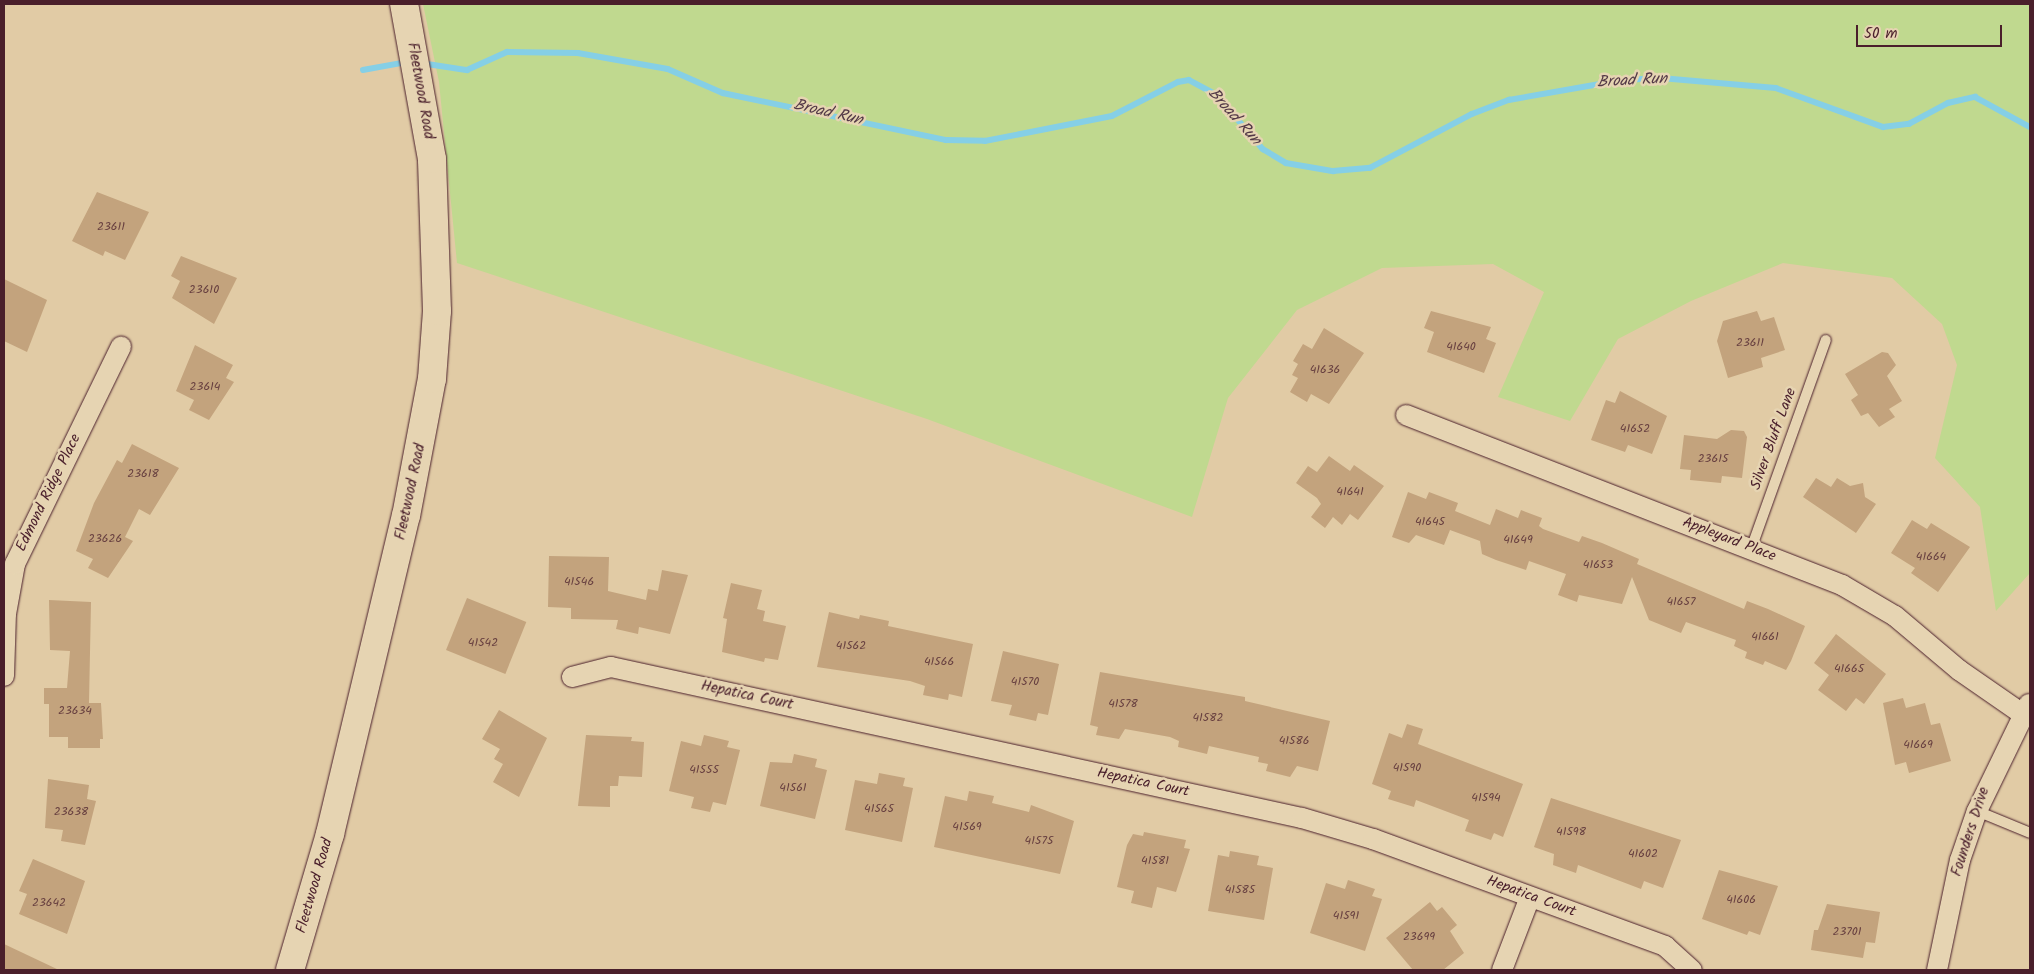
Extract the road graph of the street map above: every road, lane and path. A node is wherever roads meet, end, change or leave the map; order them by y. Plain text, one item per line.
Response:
1 (404, 4) edge
2 (1826, 340) dead end
3 (121, 347) dead end
4 (1406, 416) dead end
5 (1751, 549) junction
6 (4, 676) edge
7 (572, 677) dead end
8 (2027, 708) edge
9 (1977, 811) junction
10 (2030, 833) edge
11 (1530, 897) junction
12 (293, 969) edge
13 (1502, 970) edge
14 (1692, 970) edge
15 (1937, 970) edge

1 - 12 main road, Fleetwood Road
2 - 5 lane, Silver Bluff Lane
3 - 6 street, Edmond Ridge Place
4 - 5 street, Appleyard Place
5 - 8 street, Appleyard Place
7 - 11 street, Hepatica Court
8 - 9 street, Founders Drive
9 - 10 lane
9 - 15 street, Founders Drive
11 - 13 street
11 - 14 street, Hepatica Court

